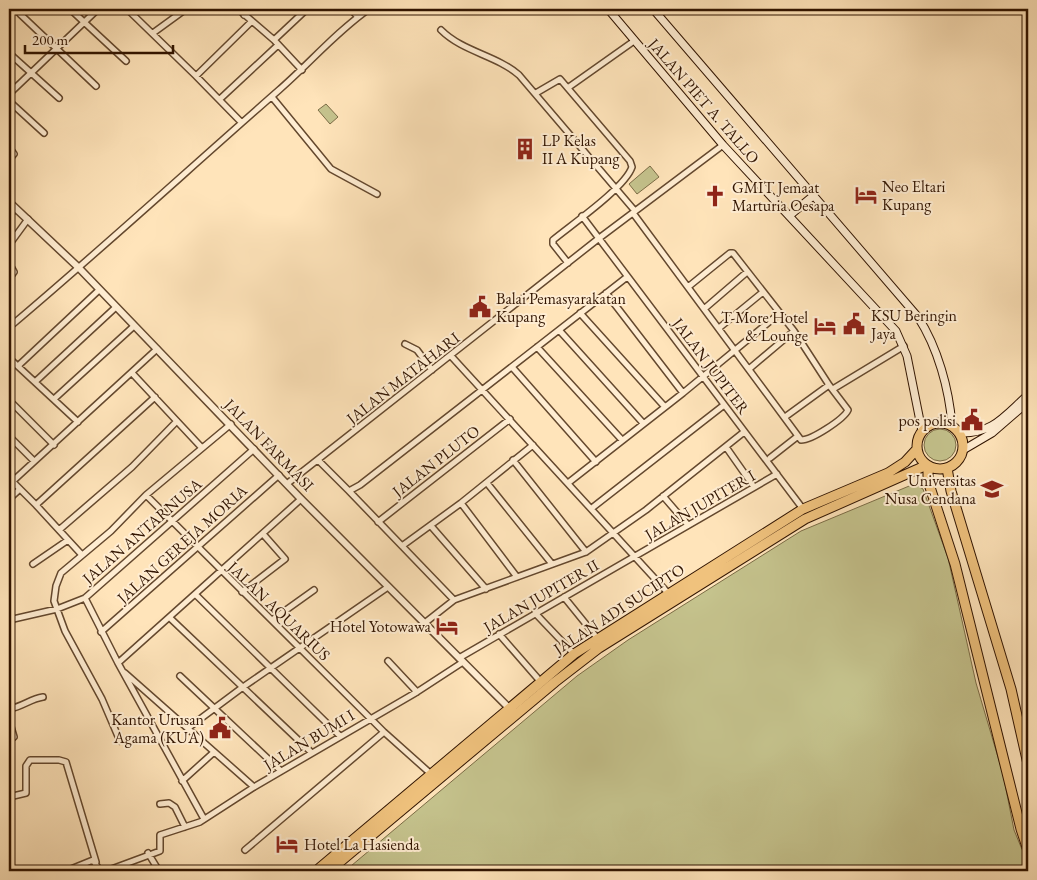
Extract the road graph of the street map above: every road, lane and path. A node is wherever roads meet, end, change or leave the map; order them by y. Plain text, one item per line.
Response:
1 (70, 9) edge
2 (98, 9) edge
3 (127, 9) edge
4 (238, 9) edge
5 (251, 9) edge
6 (307, 9) edge
7 (351, 9) edge
8 (369, 9) edge
9 (608, 9) edge
10 (653, 9) edge
11 (182, 10) edge
12 (20, 14) dead end
13 (244, 15) junction
14 (358, 17) junction
15 (84, 21) junction
16 (252, 21) junction
17 (441, 30) dead end
18 (153, 33) junction
19 (634, 40) junction
20 (276, 42) junction
21 (55, 48) junction
22 (9, 53) edge
23 (126, 61) dead end
24 (302, 70) junction
25 (31, 72) junction
26 (196, 76) junction
27 (96, 86) dead end
28 (569, 88) junction
29 (536, 93) junction
30 (9, 94) edge
31 (272, 97) junction
32 (59, 98) dead end
33 (220, 99) junction
34 (9, 101) edge
35 (240, 122) junction
36 (44, 133) dead end
37 (723, 145) junction
38 (9, 147) edge
39 (9, 160) edge
40 (616, 188) junction
41 (377, 194) dead end
42 (813, 196) junction
43 (9, 202) edge
44 (15, 208) junction
45 (634, 212) junction
46 (582, 216) junction
47 (790, 216) junction
48 (9, 217) edge
49 (28, 220) junction
50 (598, 239) junction
51 (9, 245) edge
52 (9, 262) edge
53 (568, 262) junction
54 (79, 268) junction
55 (747, 272) junction
56 (627, 277) junction
57 (9, 279) edge
58 (688, 286) junction
59 (99, 290) junction
60 (763, 292) junction
61 (606, 293) junction
62 (116, 307) junction
63 (704, 309) junction
64 (580, 313) junction
65 (780, 313) junction
66 (10, 324) edge
67 (134, 326) junction
68 (719, 328) junction
69 (559, 330) junction
70 (794, 332) junction
71 (405, 344) dead end
72 (537, 346) junction
73 (904, 346) junction
74 (157, 349) junction
75 (735, 350) junction
76 (451, 356) junction
77 (9, 358) edge
78 (18, 366) junction
79 (512, 367) junction
80 (749, 368) junction
81 (432, 370) junction
82 (132, 373) junction
83 (703, 377) junction
84 (36, 382) junction
85 (831, 387) junction
86 (481, 390) junction
87 (683, 393) junction
88 (1028, 395) edge
89 (155, 397) junction
90 (54, 399) junction
91 (9, 400) edge
92 (1028, 402) edge
93 (724, 405) junction
94 (665, 407) junction
95 (785, 417) junction
96 (510, 419) junction
97 (177, 421) junction
98 (78, 422) junction
99 (644, 423) junction
100 (231, 424) junction
101 (952, 425) junction
102 (922, 431) junction
103 (744, 432) junction
104 (960, 433) junction
105 (9, 436) edge
106 (798, 436) junction
107 (622, 440) junction
108 (54, 445) junction
109 (533, 445) junction
110 (726, 447) junction
111 (202, 448) junction
112 (254, 449) junction
113 (917, 449) junction
114 (963, 450) junction
115 (770, 458) dead end
116 (318, 460) junction
117 (513, 460) junction
118 (34, 461) junction
119 (596, 462) junction
120 (928, 465) junction
121 (947, 468) junction
122 (776, 474) junction
123 (279, 475) junction
124 (288, 483) junction
125 (487, 483) junction
126 (568, 483) junction
127 (754, 488) junction
128 (20, 489) junction
129 (349, 492) junction
130 (146, 495) junction
131 (663, 496) junction
132 (301, 498) junction
133 (9, 499) edge
134 (461, 503) junction
135 (36, 505) junction
136 (592, 508) junction
137 (803, 509) junction
138 (173, 520) junction
139 (378, 522) junction
140 (688, 525) junction
141 (431, 526) junction
142 (59, 530) junction
143 (614, 533) junction
144 (263, 534) junction
145 (68, 540) junction
146 (197, 546) junction
147 (402, 546) junction
148 (586, 552) junction
149 (82, 554) junction
150 (636, 557) junction
151 (33, 564) dead end
152 (552, 564) junction
153 (221, 572) junction
154 (517, 577) junction
155 (388, 587) junction
156 (486, 589) junction
157 (314, 590) dead end
158 (242, 592) junction
159 (195, 594) junction
160 (668, 594) junction
161 (564, 597) junction
162 (85, 598) junction
163 (454, 600) junction
164 (57, 609) junction
165 (535, 613) junction
166 (647, 613) junction
167 (170, 618) junction
168 (9, 620) edge
169 (272, 620) junction
170 (426, 622) junction
171 (101, 632) junction
172 (499, 634) junction
173 (598, 639) junction
174 (301, 648) junction
175 (574, 654) junction
176 (461, 660) junction
177 (388, 661) dead end
178 (118, 663) junction
179 (270, 668) junction
180 (123, 672) junction
181 (180, 676) dead end
182 (540, 681) junction
183 (243, 687) junction
184 (417, 692) junction
185 (43, 696) dead end
186 (508, 707) junction
187 (215, 708) junction
188 (9, 709) edge
189 (370, 718) junction
190 (9, 720) edge
191 (188, 728) junction
192 (384, 732) junction
193 (340, 736) junction
194 (9, 741) edge
195 (120, 741) dead end
196 (214, 753) junction
197 (312, 753) junction
198 (1028, 764) edge
199 (281, 771) junction
200 (431, 774) junction
201 (182, 781) junction
202 (254, 787) junction
203 (9, 797) edge
204 (160, 804) dead end
205 (204, 819) junction
206 (185, 828) junction
207 (245, 850) dead end
208 (1028, 850) edge
209 (148, 853) junction
210 (96, 862) junction
211 (334, 862) junction
212 (66, 871) edge
213 (100, 871) edge
214 (106, 871) edge
215 (159, 871) edge
216 (316, 871) edge
217 (329, 871) edge

1 - 15 street
2 - 15 street
3 - 18 street
4 - 13 street
5 - 13 street
6 - 20 street
7 - 14 street
8 - 14 street
9 - 19 main road, JALAN PIET A. TALLO
10 - 42 main road, JALAN PIET A. TALLO
11 - 18 street
12 - 21 street
13 - 16 street
14 - 24 street
15 - 21 street
15 - 23 street
16 - 20 street
16 - 26 street
17 - 29 street
18 - 26 street
19 - 28 street
19 - 37 main road, JALAN PIET A. TALLO
20 - 24 street
20 - 33 street
21 - 25 street
21 - 27 street
22 - 25 street
24 - 31 street
25 - 30 street
25 - 32 street
26 - 33 street
28 - 29 street
28 - 40 street
29 - 40 street
31 - 35 street
31 - 41 street
33 - 35 street
34 - 36 street
35 - 54 street
37 - 45 street, JALAN MATAHARI
37 - 47 main road, JALAN PIET A. TALLO
38 - 39 street
40 - 45 street
40 - 46 street
42 - 47 main road
42 - 101 main road, JALAN PIET A. TALLO
43 - 44 street, JALAN FARMASI
44 - 48 street
44 - 49 street, JALAN FARMASI
45 - 50 street, JALAN MATAHARI
45 - 58 street
46 - 50 street, JALAN JUPITER
46 - 53 street
47 - 73 main road, JALAN PIET A. TALLO
49 - 51 street
49 - 54 street, JALAN FARMASI
50 - 53 street, JALAN MATAHARI
50 - 56 street, JALAN JUPITER
52 - 57 street
53 - 76 street, JALAN MATAHARI
54 - 59 street, JALAN FARMASI
54 - 66 street
55 - 58 street
55 - 60 street
55 - 63 street
56 - 61 street
56 - 83 street, JALAN JUPITER
58 - 63 street
59 - 62 street, JALAN FARMASI
59 - 78 street
60 - 65 street
60 - 68 street
61 - 64 street
61 - 87 street
62 - 67 street, JALAN FARMASI
62 - 84 street
63 - 68 street
64 - 69 street
64 - 94 street
65 - 70 street
65 - 75 street
67 - 74 street, JALAN FARMASI
67 - 90 street
68 - 75 street
69 - 72 street
69 - 99 street
70 - 80 street
70 - 85 street
71 - 81 street
72 - 79 street
72 - 107 street
73 - 85 street
73 - 102 main road, JALAN PIET A. TALLO
74 - 82 street
74 - 100 street, JALAN FARMASI
75 - 80 street
75 - 83 street
76 - 81 street, JALAN MATAHARI
76 - 86 street
77 - 78 street
78 - 84 street
79 - 86 street
79 - 119 street
80 - 95 street
81 - 116 street, JALAN MATAHARI
82 - 89 street
82 - 98 street
83 - 87 street
83 - 93 street, JALAN JUPITER
84 - 90 street
85 - 95 street
85 - 106 street
86 - 96 street
86 - 129 street
87 - 94 street
88 - 104 main road
89 - 97 street
89 - 135 street
90 - 98 street
91 - 108 street
92 - 114 main road
93 - 103 street, JALAN JUPITER
93 - 136 street
94 - 99 street
95 - 106 street
96 - 109 street
96 - 139 street, JALAN PLUTO
97 - 111 street
97 - 142 street
98 - 108 street
99 - 107 street
100 - 111 street
100 - 112 street, JALAN FARMASI
101 - 102 highway
101 - 104 highway
102 - 113 highway
103 - 110 street
103 - 122 street, JALAN JUPITER
104 - 114 highway
105 - 118 street
106 - 115 street
107 - 119 street
108 - 118 street
109 - 117 street
109 - 126 street
110 - 127 street
110 - 131 street
111 - 130 street
112 - 123 street, JALAN FARMASI
112 - 138 street, JALAN ANTARNUSA
113 - 120 highway
113 - 137 highway, JALAN ADI SUCIPTO
114 - 121 highway
116 - 124 street, JALAN MATAHARI
116 - 129 street
117 - 125 street
117 - 148 street
118 - 128 street
119 - 126 street
120 - 121 highway
120 - 166 highway, JALAN ADI SUCIPTO
120 - 208 highway
121 - 198 highway
122 - 127 street, JALAN JUPITER I
122 - 137 street, JALAN JUPITER
123 - 124 street, JALAN FARMASI
123 - 146 street, JALAN GEREJA MORIA
124 - 132 street, JALAN FARMASI
125 - 134 street
125 - 152 street
126 - 136 street
127 - 140 street, JALAN JUPITER I
128 - 133 street
128 - 135 street
129 - 139 street
130 - 138 street, JALAN AQUARIUS
130 - 149 street
131 - 140 street
131 - 143 street
132 - 144 street
132 - 155 street, JALAN FARMASI
134 - 141 street
134 - 154 street
135 - 142 street
136 - 143 street
137 - 160 highway, JALAN ADI SUCIPTO
138 - 146 street, JALAN AQUARIUS
138 - 162 street, JALAN ANTARNUSA
139 - 147 street
140 - 150 street, JALAN JUPITER I
141 - 147 street
141 - 156 street
142 - 145 street
143 - 148 street
143 - 150 street
144 - 153 street
144 - 158 street
145 - 149 street
145 - 151 street
146 - 153 street, JALAN AQUARIUS
146 - 171 street, JALAN GEREJA MORIA
147 - 163 street
148 - 152 street
149 - 164 street
150 - 160 street
150 - 161 street, JALAN JUPITER II
152 - 154 street
153 - 158 street, JALAN AQUARIUS
153 - 159 street
154 - 156 street
155 - 170 street, JALAN FARMASI
155 - 174 street
156 - 163 street
157 - 169 street
158 - 169 street, JALAN AQUARIUS
159 - 167 street
159 - 179 street
160 - 166 highway, JALAN ADI SUCIPTO
161 - 165 street, JALAN JUPITER II
161 - 173 street
162 - 164 street, JALAN ANTARNUSA
162 - 171 street
163 - 170 street
164 - 168 street, JALAN ANTARNUSA
164 - 195 street
165 - 172 street, JALAN JUPITER II
165 - 175 street
166 - 173 highway, JALAN ADI SUCIPTO
166 - 211 highway, JALAN ADI SUCIPTO
167 - 178 street
167 - 183 street
169 - 174 street, JALAN AQUARIUS
170 - 176 street, JALAN FARMASI
171 - 178 street
172 - 176 street, JALAN JUPITER II
172 - 182 street
173 - 175 highway, JALAN ADI SUCIPTO
174 - 179 street
174 - 189 street, JALAN AQUARIUS
175 - 182 highway, JALAN ADI SUCIPTO
176 - 184 street, JALAN BUMI I
176 - 186 street, JALAN FARMASI
177 - 184 street
178 - 180 street
179 - 183 street
179 - 193 street
180 - 191 street
180 - 201 street
181 - 187 street
182 - 186 highway, JALAN ADI SUCIPTO
183 - 187 street
183 - 197 street
184 - 189 street, JALAN BUMI I
185 - 188 street
186 - 200 highway, JALAN ADI SUCIPTO
187 - 191 street
187 - 199 street
189 - 192 street, JALAN AQUARIUS
189 - 193 street, JALAN BUMI I
190 - 194 street
191 - 196 street
192 - 200 street, JALAN AQUARIUS
192 - 207 street
193 - 197 street, JALAN BUMI I
196 - 201 street
196 - 202 street
197 - 199 street, JALAN BUMI I
199 - 202 street, JALAN BUMI I
200 - 211 highway, JALAN ADI SUCIPTO
201 - 205 street
202 - 205 street, JALAN BUMI I
203 - 210 street
204 - 206 street
205 - 206 street, JALAN BUMI I
206 - 209 street, JALAN BUMI I
209 - 214 street
209 - 215 street
210 - 212 street
210 - 213 street
211 - 216 highway, JALAN ADI SUCIPTO
211 - 217 highway, JALAN ADI SUCIPTO

